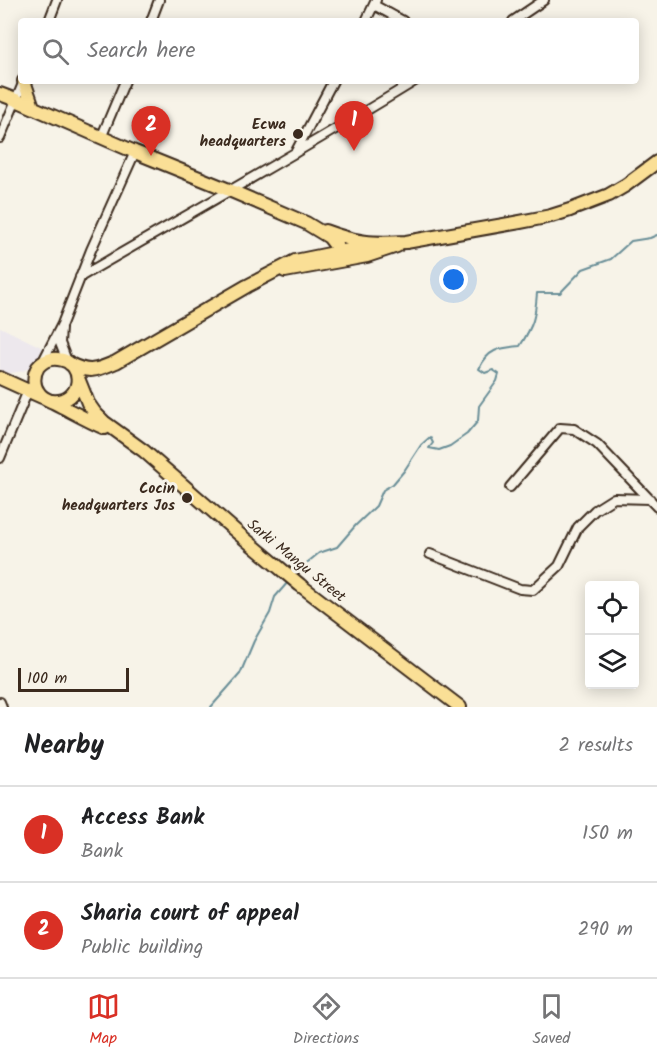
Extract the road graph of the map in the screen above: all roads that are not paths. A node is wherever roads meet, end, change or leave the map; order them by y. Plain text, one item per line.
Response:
1 (57, 0) edge
2 (159, 0) edge
3 (544, 0) edge
4 (375, 2) edge
5 (50, 18) edge
6 (152, 18) edge
7 (367, 18) edge
8 (399, 18) edge
9 (517, 18) edge
10 (23, 84) edge
11 (25, 84) edge
12 (124, 84) edge
13 (331, 84) edge
14 (410, 84) edge
15 (0, 94) edge
16 (16, 100) junction
17 (33, 107) junction
18 (0, 138) edge
19 (101, 138) junction
20 (135, 152) junction
21 (294, 154) junction
22 (657, 162) edge
23 (229, 190) junction
24 (306, 223) junction
25 (406, 242) junction
26 (388, 243) junction
27 (343, 256) junction
28 (80, 277) junction
29 (62, 324) junction
30 (69, 362) junction
31 (116, 362) junction
32 (38, 369) junction
33 (0, 378) edge
34 (77, 387) junction
35 (28, 391) junction
36 (47, 399) junction
37 (117, 433) junction
38 (0, 458) edge
39 (510, 487) dead end
40 (650, 499) junction
41 (657, 507) edge
42 (430, 554) dead end
43 (0, 702) edge
44 (2, 707) edge
45 (460, 707) edge

1 - 5 street
2 - 6 street
3 - 9 street
4 - 7 street
4 - 8 street
10 - 16 street
11 - 17 main road
12 - 19 street
13 - 21 street
14 - 21 street
15 - 16 main road
16 - 17 main road
16 - 18 street
17 - 19 main road
19 - 20 main road
20 - 23 main road
20 - 28 street
21 - 23 street
22 - 25 main road
23 - 24 main road
23 - 28 street
24 - 26 main road
24 - 27 main road
25 - 26 main road
25 - 27 main road
26 - 27 main road
27 - 31 main road
28 - 29 street
29 - 30 street
29 - 32 street
30 - 31 main road
30 - 32 main road
30 - 34 main road
31 - 34 main road
32 - 33 main road
32 - 35 street
32 - 36 main road
33 - 35 main road
34 - 36 main road
34 - 37 main road
35 - 36 main road
35 - 38 street
36 - 37 main road
37 - 45 main road, Sarki Mangu Street
39 - 40 street
40 - 41 street
40 - 42 street
43 - 44 street

